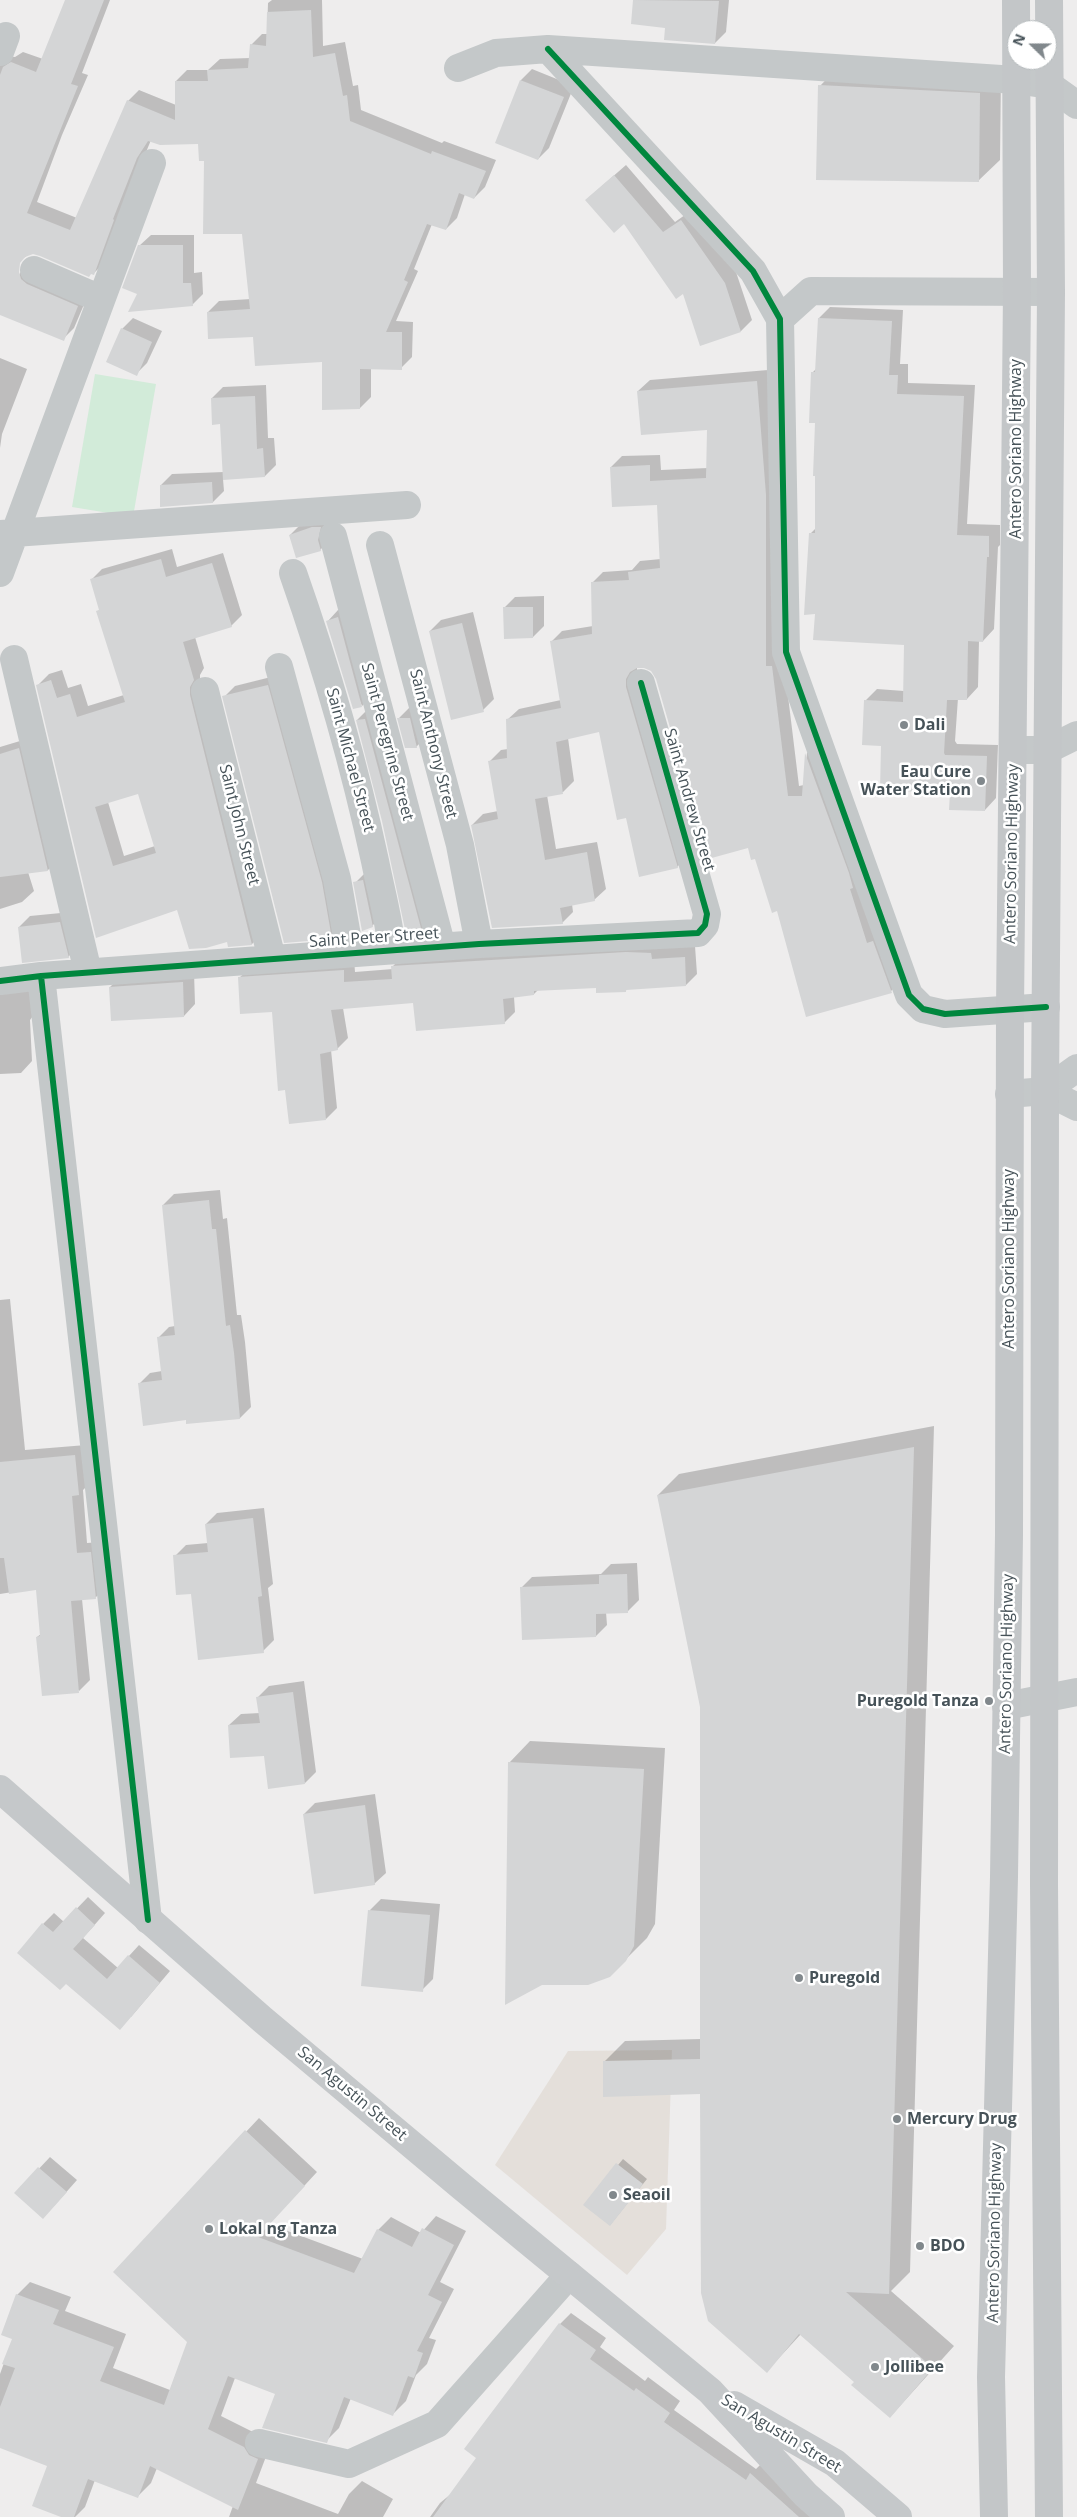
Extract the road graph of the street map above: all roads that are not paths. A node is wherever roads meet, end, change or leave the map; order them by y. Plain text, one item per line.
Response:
1 (1016, 11) edge
2 (1049, 12) edge
3 (548, 49) junction
4 (458, 68) dead end
5 (1016, 80) junction
6 (1049, 85) junction
7 (1077, 105) edge
8 (152, 163) dead end
9 (34, 270) dead end
10 (1017, 291) junction
11 (1051, 292) junction
12 (101, 300) junction
13 (780, 319) junction
14 (407, 505) dead end
15 (7, 533) edge
16 (332, 536) dead end
17 (380, 546) dead end
18 (0, 573) edge
19 (293, 573) dead end
20 (14, 659) dead end
21 (279, 667) dead end
22 (641, 683) dead end
23 (206, 691) dead end
24 (1077, 735) edge
25 (1013, 750) junction
26 (1047, 750) junction
27 (706, 925) joint
28 (479, 944) junction
29 (442, 947) junction
30 (392, 950) junction
31 (350, 953) junction
32 (272, 959) junction
33 (88, 972) junction
34 (41, 976) junction
35 (0, 981) edge
36 (1046, 1007) junction
37 (1010, 1010) junction
38 (1077, 1068) edge
39 (1045, 1092) junction
40 (1010, 1094) junction
41 (1077, 1107) edge
42 (1077, 1692) edge
43 (1045, 1699) junction
44 (1006, 1706) junction
45 (0, 1789) edge
46 (148, 1920) junction
47 (569, 2275) junction
48 (710, 2391) junction
49 (259, 2443) dead end
50 (1050, 2480) junction
51 (832, 2517) edge
52 (898, 2517) edge
53 (994, 2517) edge
54 (1050, 2517) edge
55 (1066, 2517) edge

1 - 5 main road, Antero Soriano Highway
2 - 6 main road, Antero Soriano Highway
3 - 4 street
3 - 5 street
3 - 13 street
5 - 6 street
5 - 10 main road, Antero Soriano Highway
6 - 7 street
6 - 11 main road, Antero Soriano Highway
8 - 12 street
9 - 12 street
10 - 11 street
10 - 13 street
10 - 25 main road, Antero Soriano Highway
11 - 26 main road, Antero Soriano Highway
12 - 15 street
13 - 37 street
14 - 15 street
15 - 18 street
16 - 29 street, Saint Peregrine Street
17 - 28 street, Saint Anthony Street
19 - 30 street, Saint Michael Street
20 - 33 street
21 - 31 street
22 - 27 street, Saint Andrew Street
23 - 32 street, Saint John Street
24 - 26 street
25 - 26 street
25 - 37 main road, Antero Soriano Highway
26 - 36 main road, Antero Soriano Highway
27 - 28 street, Saint Peter Street
28 - 29 street, Saint Peter Street
29 - 30 street, Saint Peter Street
30 - 31 street, Saint Peter Street
31 - 32 street, Saint Peter Street
32 - 33 street, Saint Peter Street
33 - 34 street, Saint Peter Street
34 - 35 street, Saint Peter Street
34 - 46 street
36 - 37 street
36 - 39 main road, Antero Soriano Highway
37 - 40 main road, Antero Soriano Highway
38 - 39 street
39 - 40 street
39 - 41 street
39 - 43 main road, Antero Soriano Highway
40 - 44 main road, Antero Soriano Highway
42 - 43 street
43 - 44 street
43 - 50 main road, Antero Soriano Highway
44 - 53 main road, Antero Soriano Highway
45 - 46 main road, San Agustin Street
46 - 47 main road, San Agustin Street
47 - 48 main road, San Agustin Street
47 - 49 street
48 - 51 main road, San Agustin Street
48 - 52 main road, San Agustin Street
50 - 54 main road, Antero Soriano Highway
50 - 55 main road

